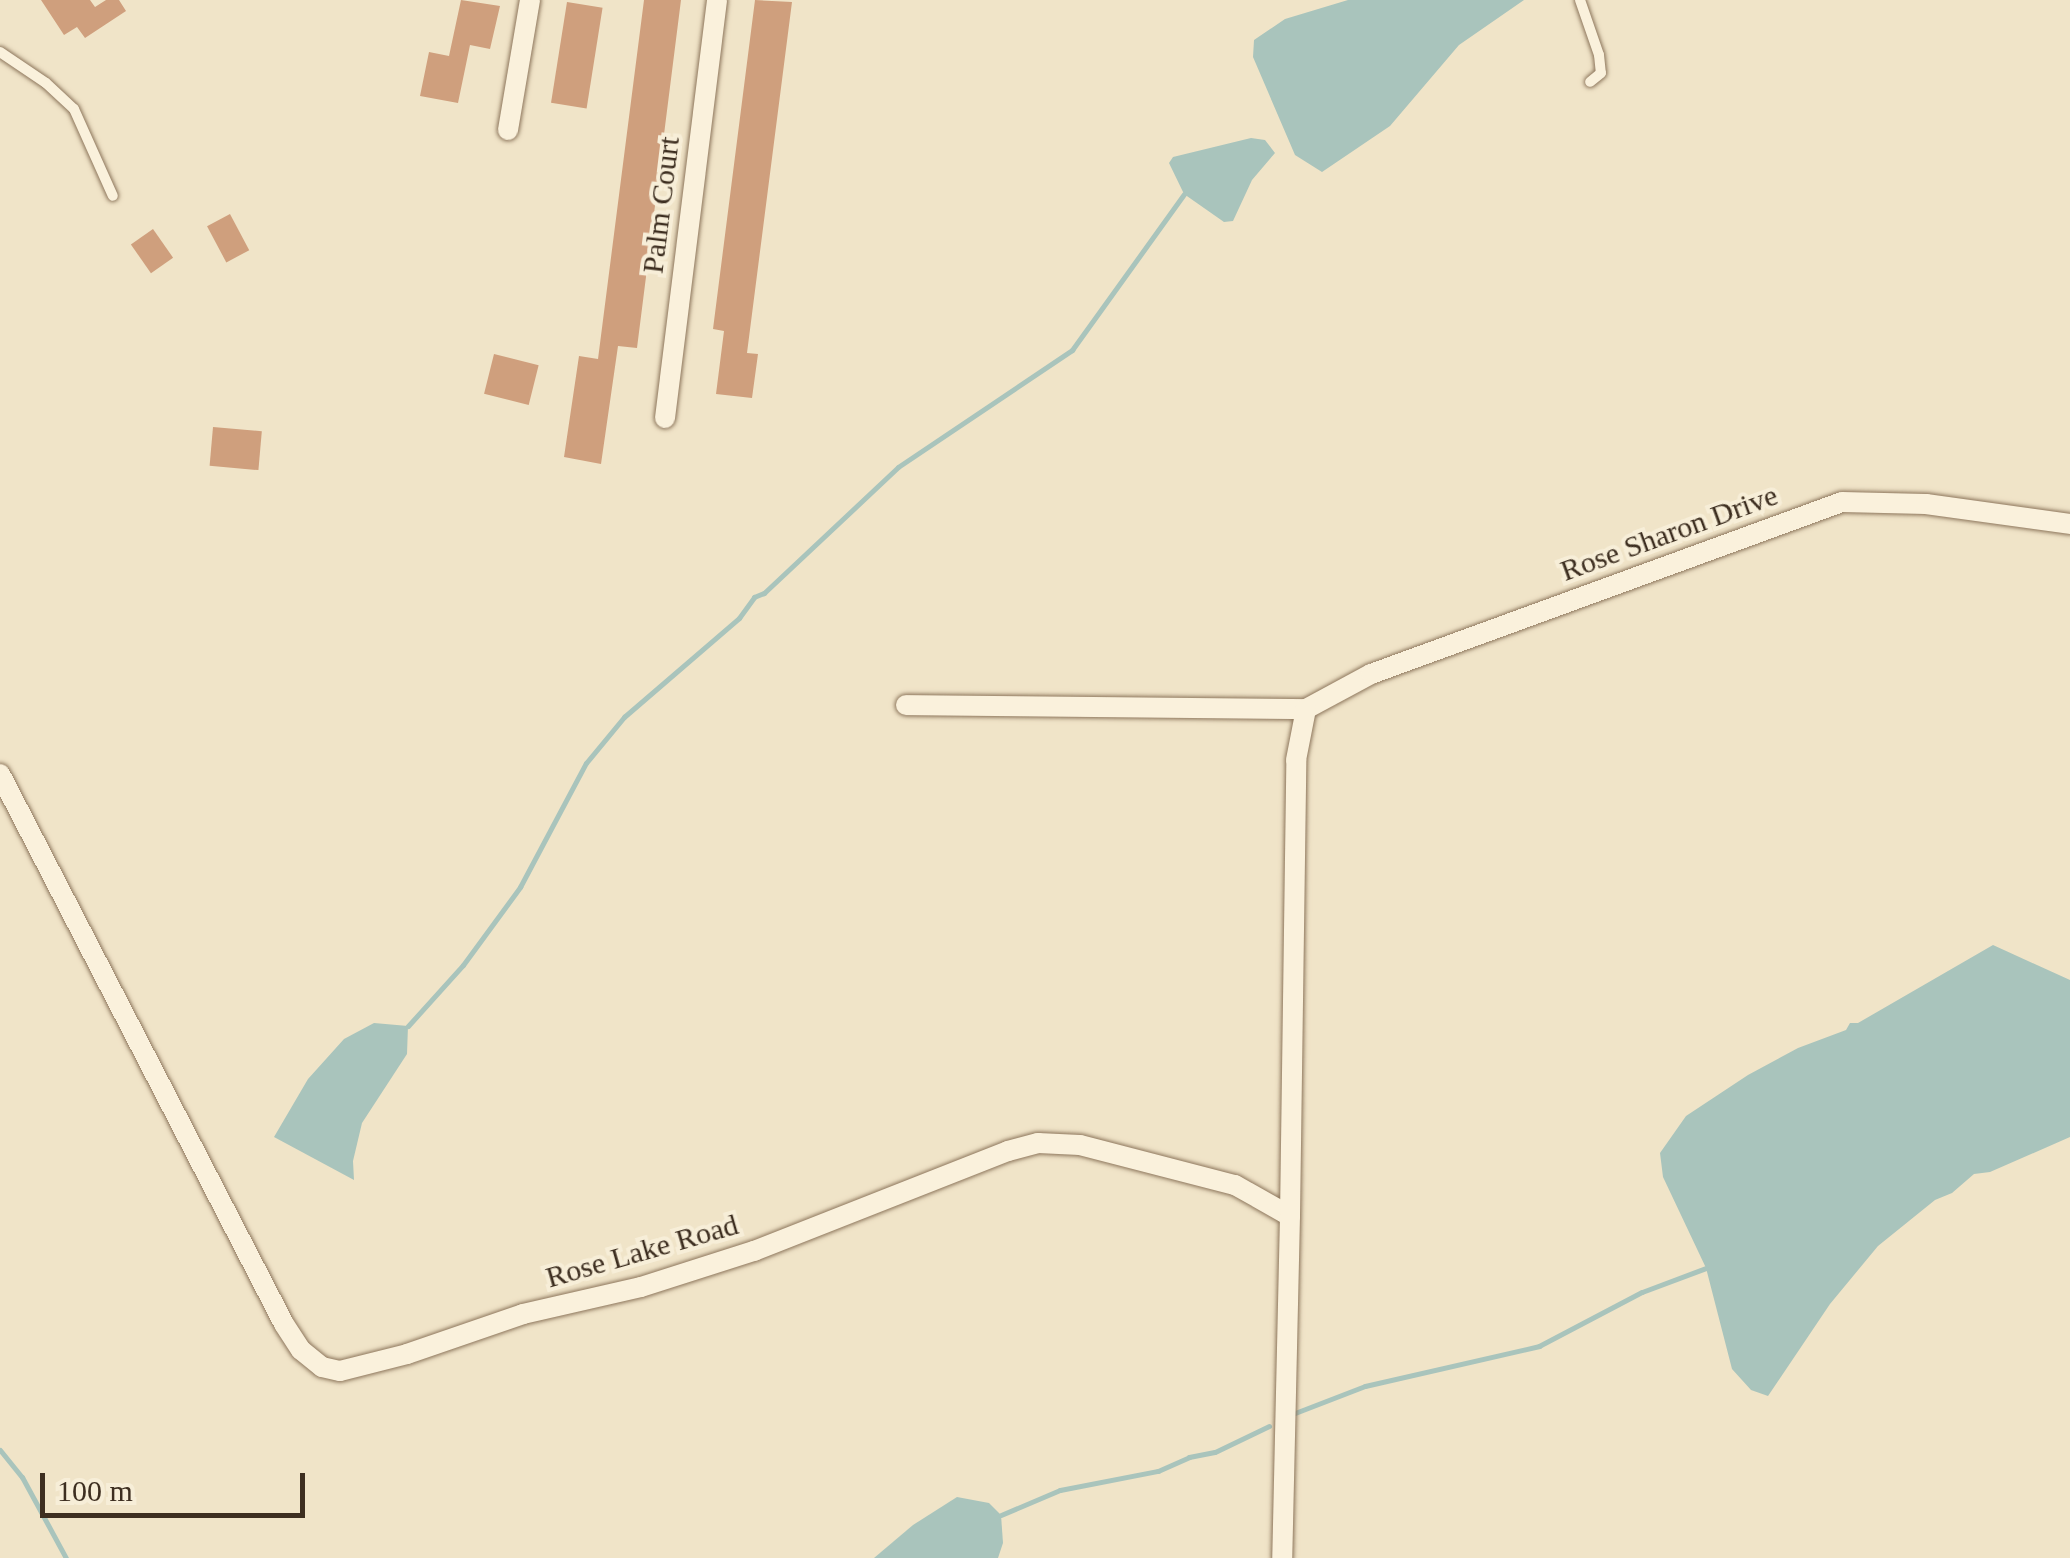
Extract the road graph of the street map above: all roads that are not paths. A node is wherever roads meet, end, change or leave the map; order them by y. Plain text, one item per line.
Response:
1 (530, 0) edge
2 (717, 0) edge
3 (1580, 0) edge
4 (0, 52) edge
5 (1590, 82) dead end
6 (508, 130) dead end
7 (113, 196) dead end
8 (665, 418) dead end
9 (2070, 524) edge
10 (906, 706) dead end
11 (1306, 708) junction
12 (0, 774) edge
13 (1290, 1216) junction
14 (1282, 1558) edge

1 - 6 street
2 - 8 street, Palm Court
3 - 5 lane
4 - 7 lane
9 - 11 street, Rose Sharon Drive
10 - 11 street, Rose Sharon Drive
11 - 13 street
12 - 13 street, Rose Lake Road
13 - 14 street

